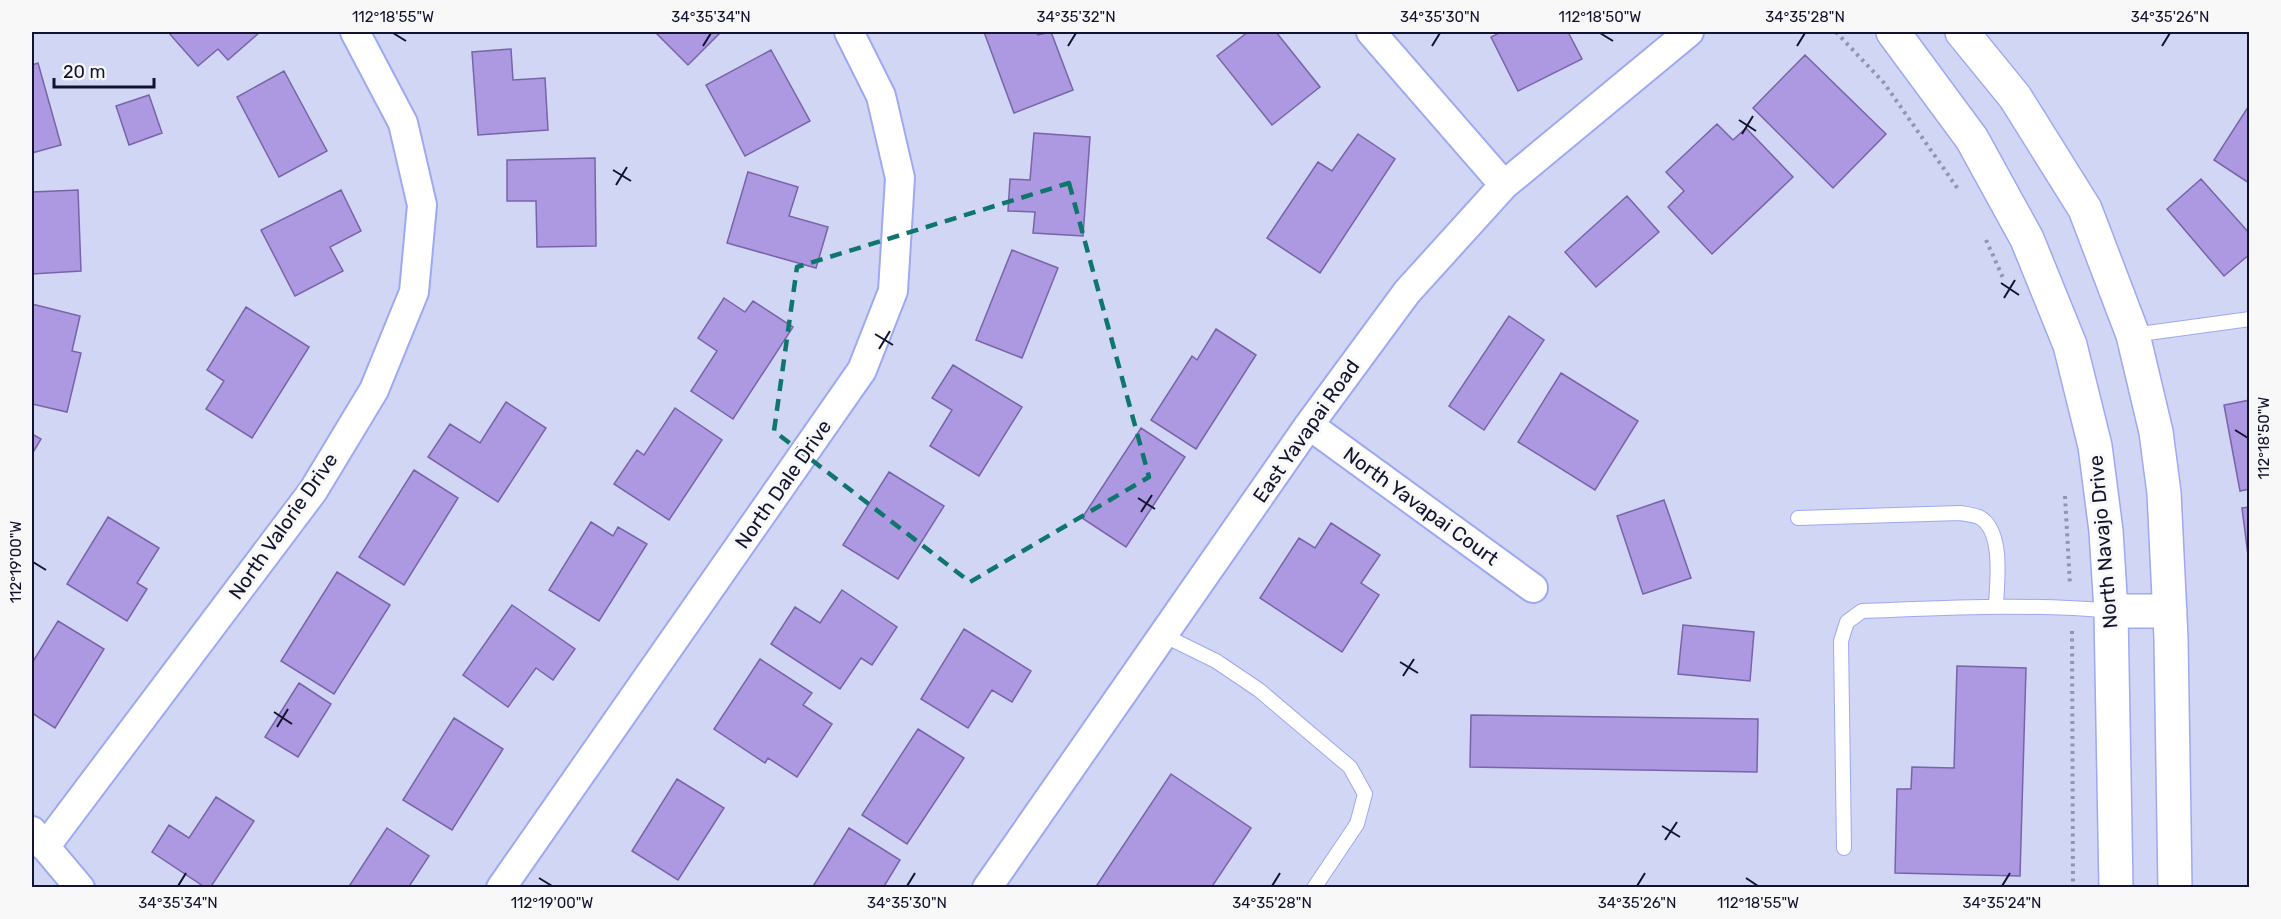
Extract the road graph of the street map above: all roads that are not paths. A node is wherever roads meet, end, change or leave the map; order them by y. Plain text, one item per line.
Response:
1 (355, 32) edge
2 (849, 32) edge
3 (1371, 32) edge
4 (1689, 32) edge
5 (1893, 32) edge
6 (1962, 32) edge
7 (1504, 185) junction
8 (2250, 319) edge
9 (2133, 335) junction
10 (1309, 425) junction
11 (1798, 518) dead end
12 (1533, 588) dead end
13 (1996, 605) junction
14 (2111, 611) junction
15 (2169, 611) junction
16 (1163, 635) junction
17 (38, 839) edge
18 (1844, 848) dead end
19 (80, 888) edge
20 (501, 888) edge
21 (987, 888) edge
22 (1314, 888) edge
23 (2116, 888) edge
24 (2175, 888) edge

1 - 17 street, North Valorie Drive
2 - 20 street, North Dale Drive
3 - 7 street
4 - 7 street, East Yavapai Road
5 - 14 street, North Navajo Drive
6 - 9 street
7 - 10 street, East Yavapai Road
8 - 9 lane
9 - 15 street
10 - 12 street, North Yavapai Court
10 - 16 street, East Yavapai Road
11 - 13 lane
13 - 14 lane
13 - 18 lane
14 - 15 street
14 - 23 street, North Navajo Drive
15 - 24 street
16 - 21 street, East Yavapai Road
16 - 22 lane
17 - 19 street

